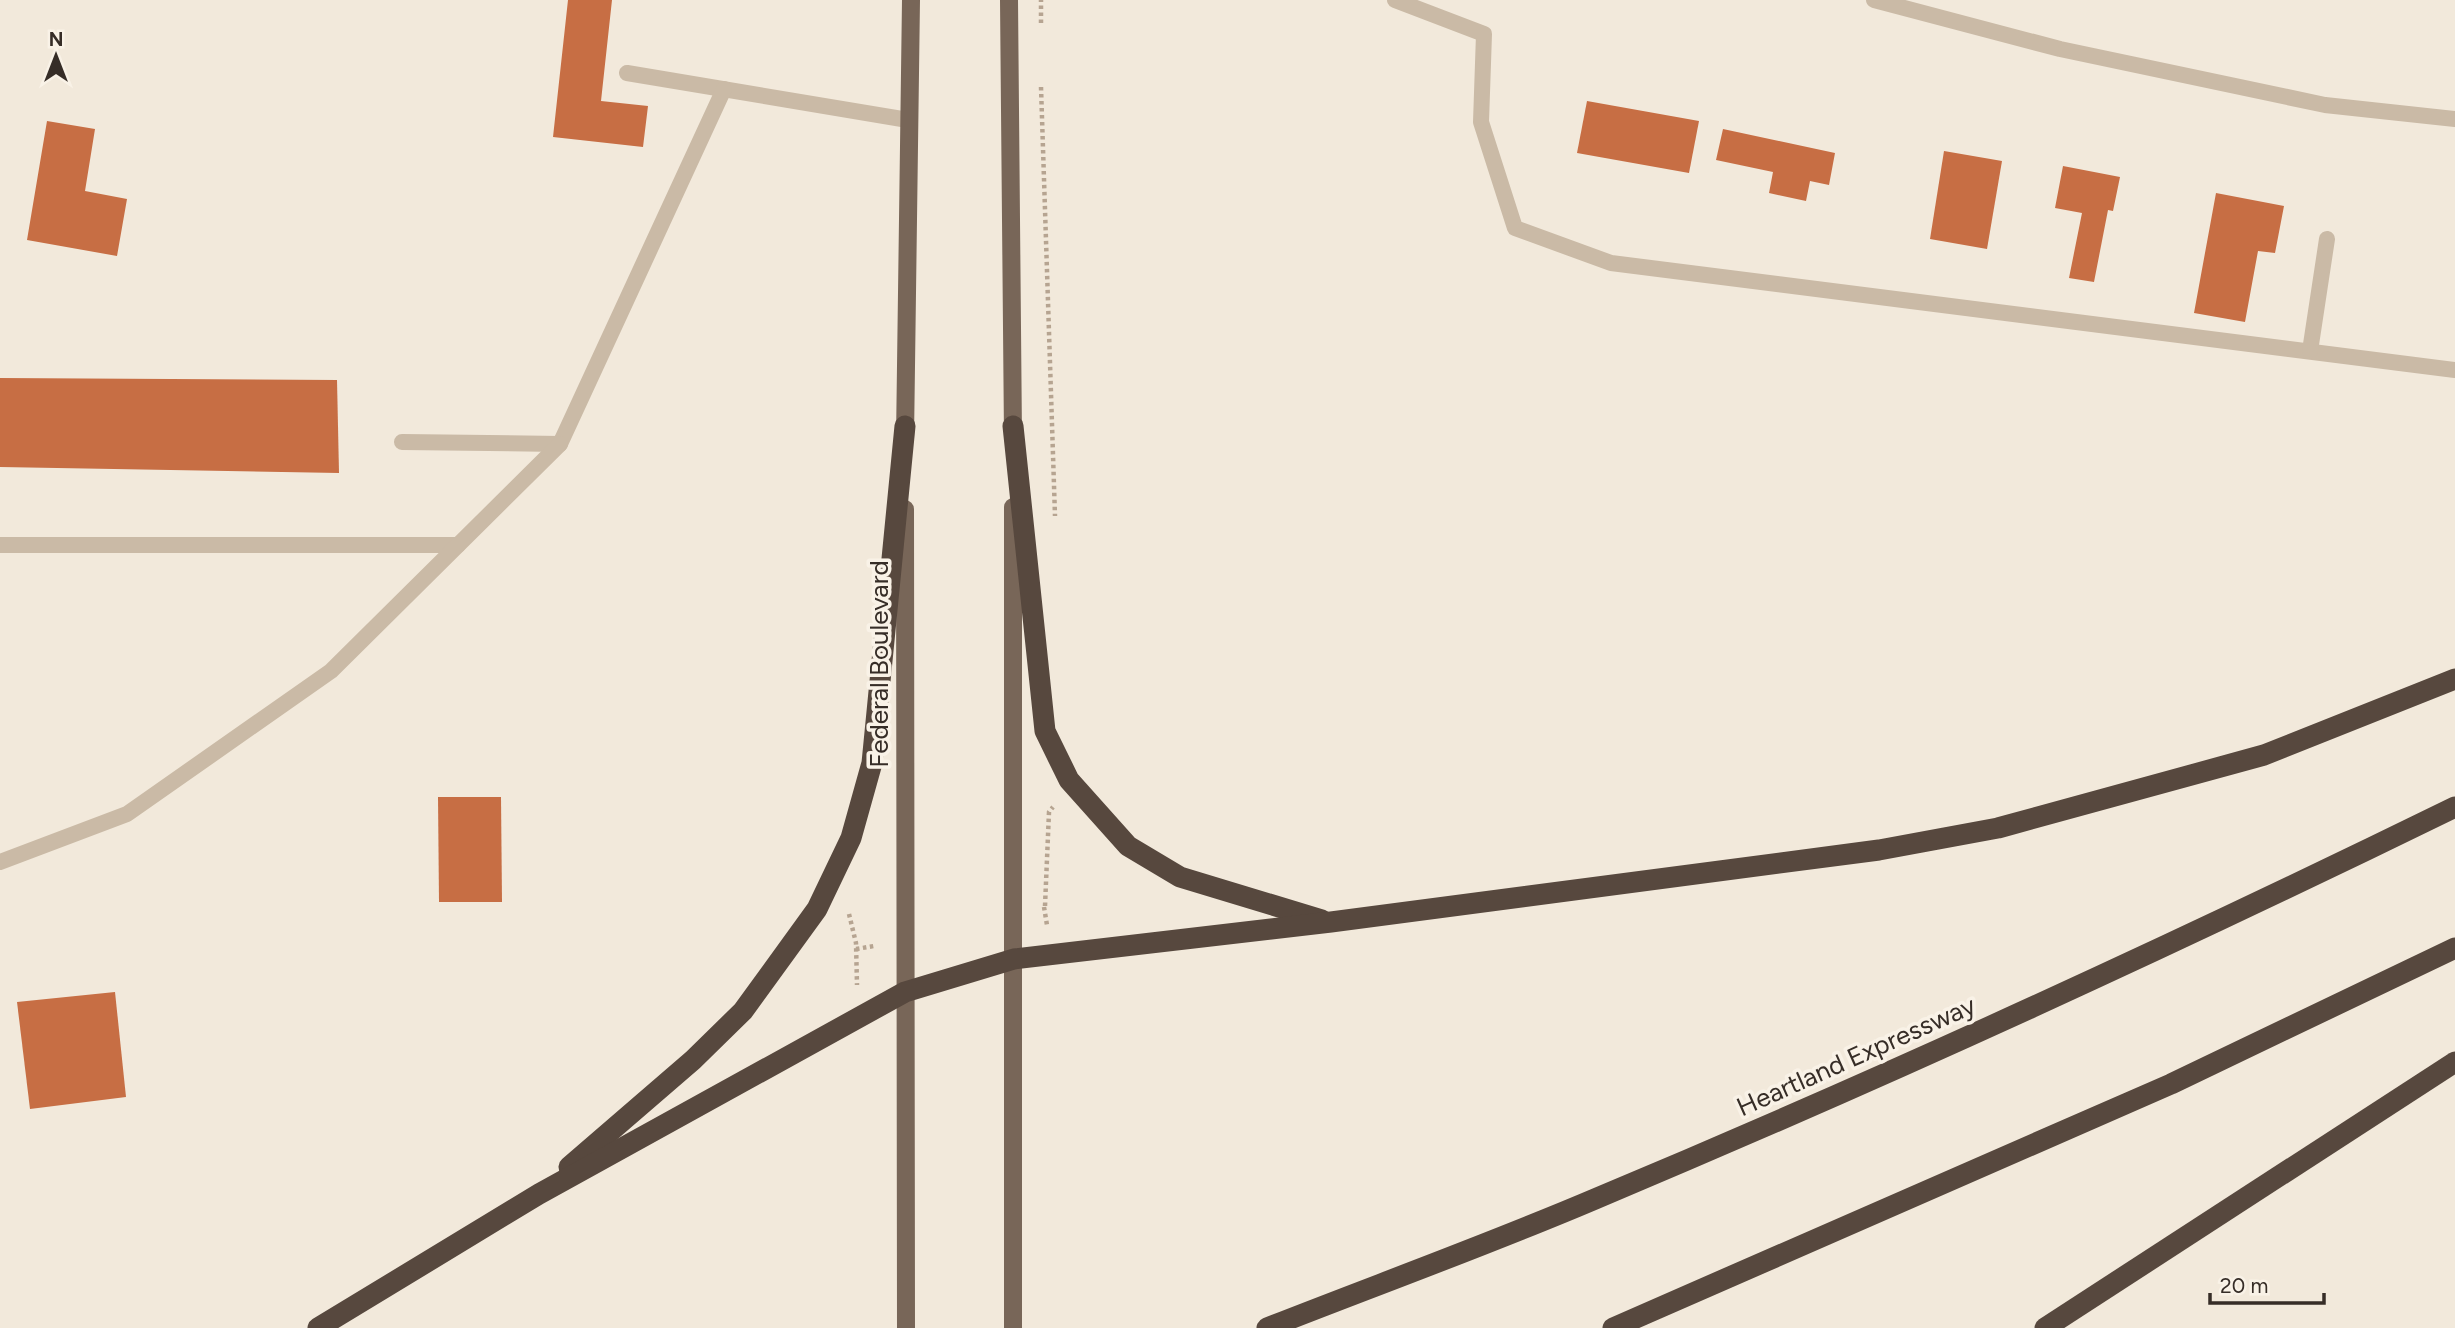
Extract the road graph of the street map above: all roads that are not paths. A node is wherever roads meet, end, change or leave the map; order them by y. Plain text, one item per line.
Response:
1 (911, 0) edge
2 (1009, 0) edge
3 (1395, 0) edge
4 (1874, 0) edge
5 (627, 73) dead end
6 (724, 89) junction
7 (2455, 119) edge
8 (908, 120) junction
9 (2327, 239) dead end
10 (2309, 351) junction
11 (2455, 370) edge
12 (905, 426) junction
13 (1013, 426) junction
14 (402, 442) dead end
15 (560, 444) junction
16 (0, 545) edge
17 (458, 545) junction
18 (2455, 679) edge
19 (2455, 807) edge
20 (0, 862) edge
21 (1331, 922) junction
22 (2455, 948) edge
23 (1014, 959) junction
24 (905, 992) junction
25 (2455, 1062) edge
26 (539, 1194) junction
27 (318, 1328) edge
28 (905, 1328) edge
29 (1013, 1328) edge
30 (1267, 1328) edge
31 (1613, 1328) edge
32 (2045, 1328) edge

1 - 8 main road, Federal Boulevard
2 - 13 main road
3 - 10 lane
4 - 7 lane
5 - 6 lane
6 - 8 lane
6 - 15 lane
8 - 12 main road, Federal Boulevard
9 - 10 lane
10 - 11 lane
12 - 24 main road, Federal Boulevard
12 - 26 highway
13 - 21 highway
13 - 23 main road
14 - 15 lane
15 - 17 lane
16 - 17 lane
17 - 20 lane
18 - 21 highway
19 - 30 highway, Heartland Expressway
21 - 23 highway
22 - 31 highway
23 - 24 highway
23 - 29 main road
24 - 26 highway
24 - 28 main road, Federal Boulevard
25 - 32 highway
26 - 27 highway

